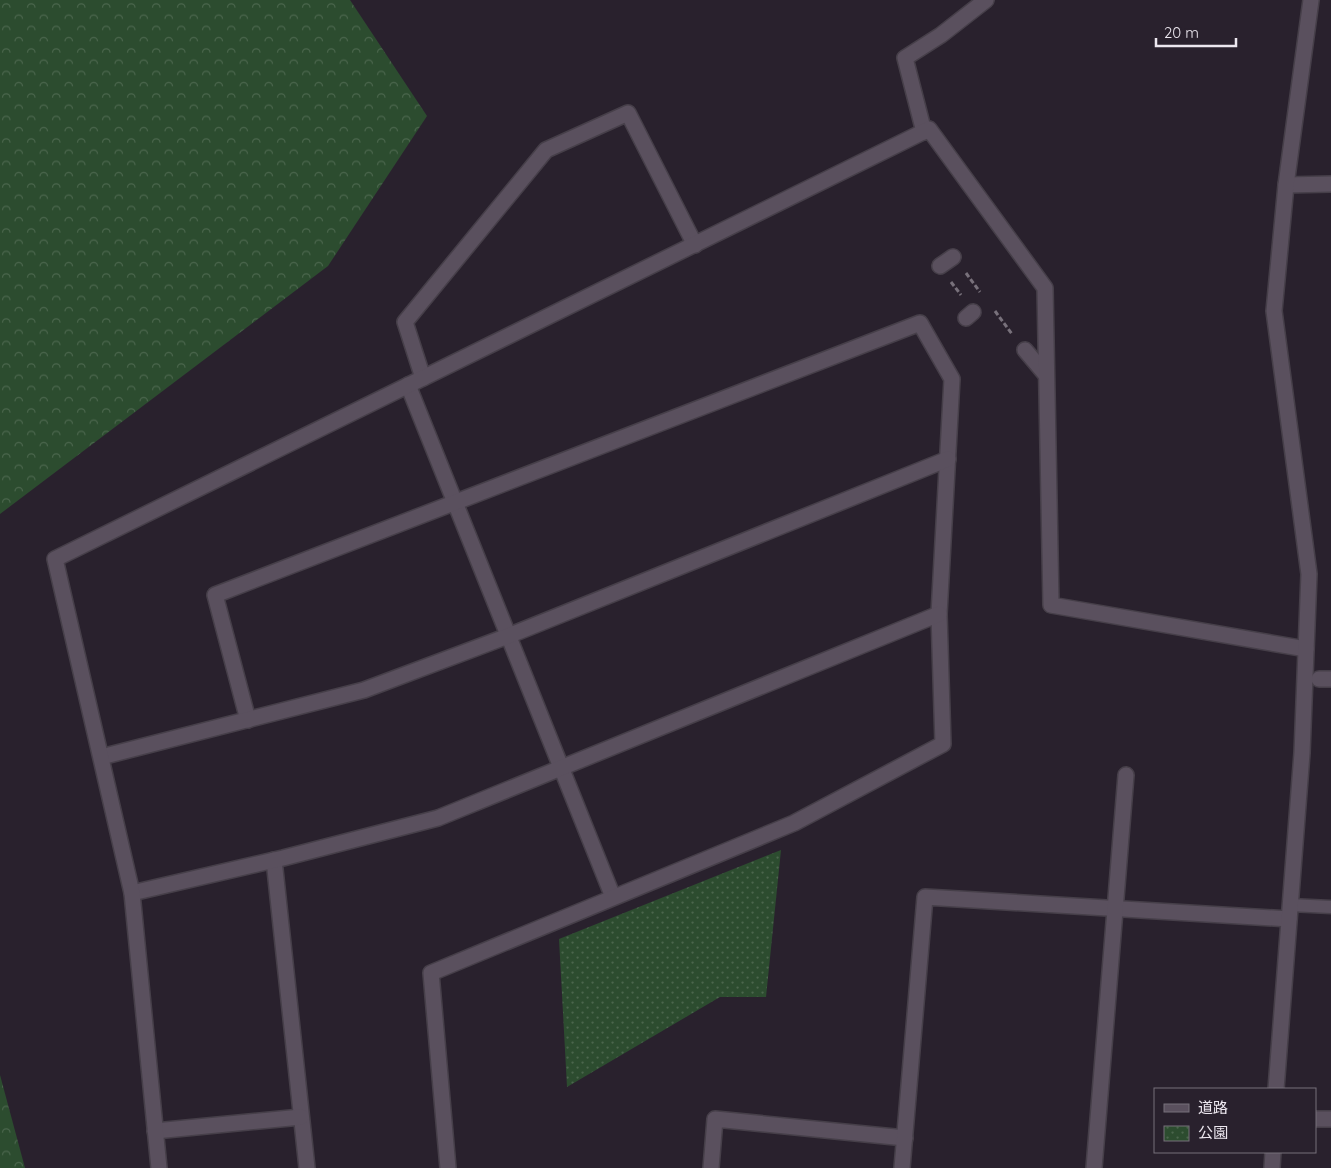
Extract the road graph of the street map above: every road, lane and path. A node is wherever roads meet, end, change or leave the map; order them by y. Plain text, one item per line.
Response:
1 (986, 0) edge
2 (1311, 0) edge
3 (924, 132) junction
4 (1331, 184) edge
5 (1286, 185) junction
6 (694, 245) junction
7 (953, 257) dead end
8 (940, 266) joint
9 (970, 315) dead end
10 (1025, 350) dead end
11 (1046, 375) junction
12 (423, 378) junction
13 (408, 385) junction
14 (948, 459) junction
15 (454, 503) junction
16 (939, 614) junction
17 (508, 636) junction
18 (1306, 649) junction
19 (248, 720) junction
20 (109, 755) dead end
21 (562, 768) junction
22 (1126, 776) dead end
23 (274, 860) junction
24 (132, 893) junction
25 (613, 897) junction
26 (1331, 907) edge
27 (1115, 909) junction
28 (1289, 912) junction
29 (1276, 1088) edge
30 (301, 1117) junction
31 (1316, 1119) edge
32 (1331, 1119) edge
33 (155, 1131) junction
34 (905, 1138) junction
35 (1273, 1153) edge
36 (159, 1168) edge
37 (307, 1168) edge
38 (448, 1168) edge
39 (711, 1168) edge
40 (902, 1168) edge
41 (1094, 1168) edge
42 (1272, 1168) edge

1 - 3 street
2 - 5 street
3 - 6 street
3 - 11 street
4 - 5 street
5 - 18 street
6 - 12 street
6 - 12 street
7 - 8 street
8 - 9 path
10 - 11 street
11 - 18 street
12 - 13 street
13 - 15 street
13 - 24 street
14 - 15 street
14 - 16 street
14 - 17 street
15 - 17 street
15 - 19 street
16 - 21 street
16 - 25 street
17 - 19 street
17 - 21 street
18 - 28 street
19 - 20 street
21 - 23 street
21 - 25 street
22 - 27 street
23 - 24 street
23 - 30 street
24 - 33 street
25 - 38 street
26 - 28 lane
27 - 28 street
27 - 34 street
27 - 41 street
28 - 29 street
30 - 33 street
30 - 37 street
31 - 32 street
33 - 36 street
34 - 39 street
34 - 40 street
35 - 42 street

